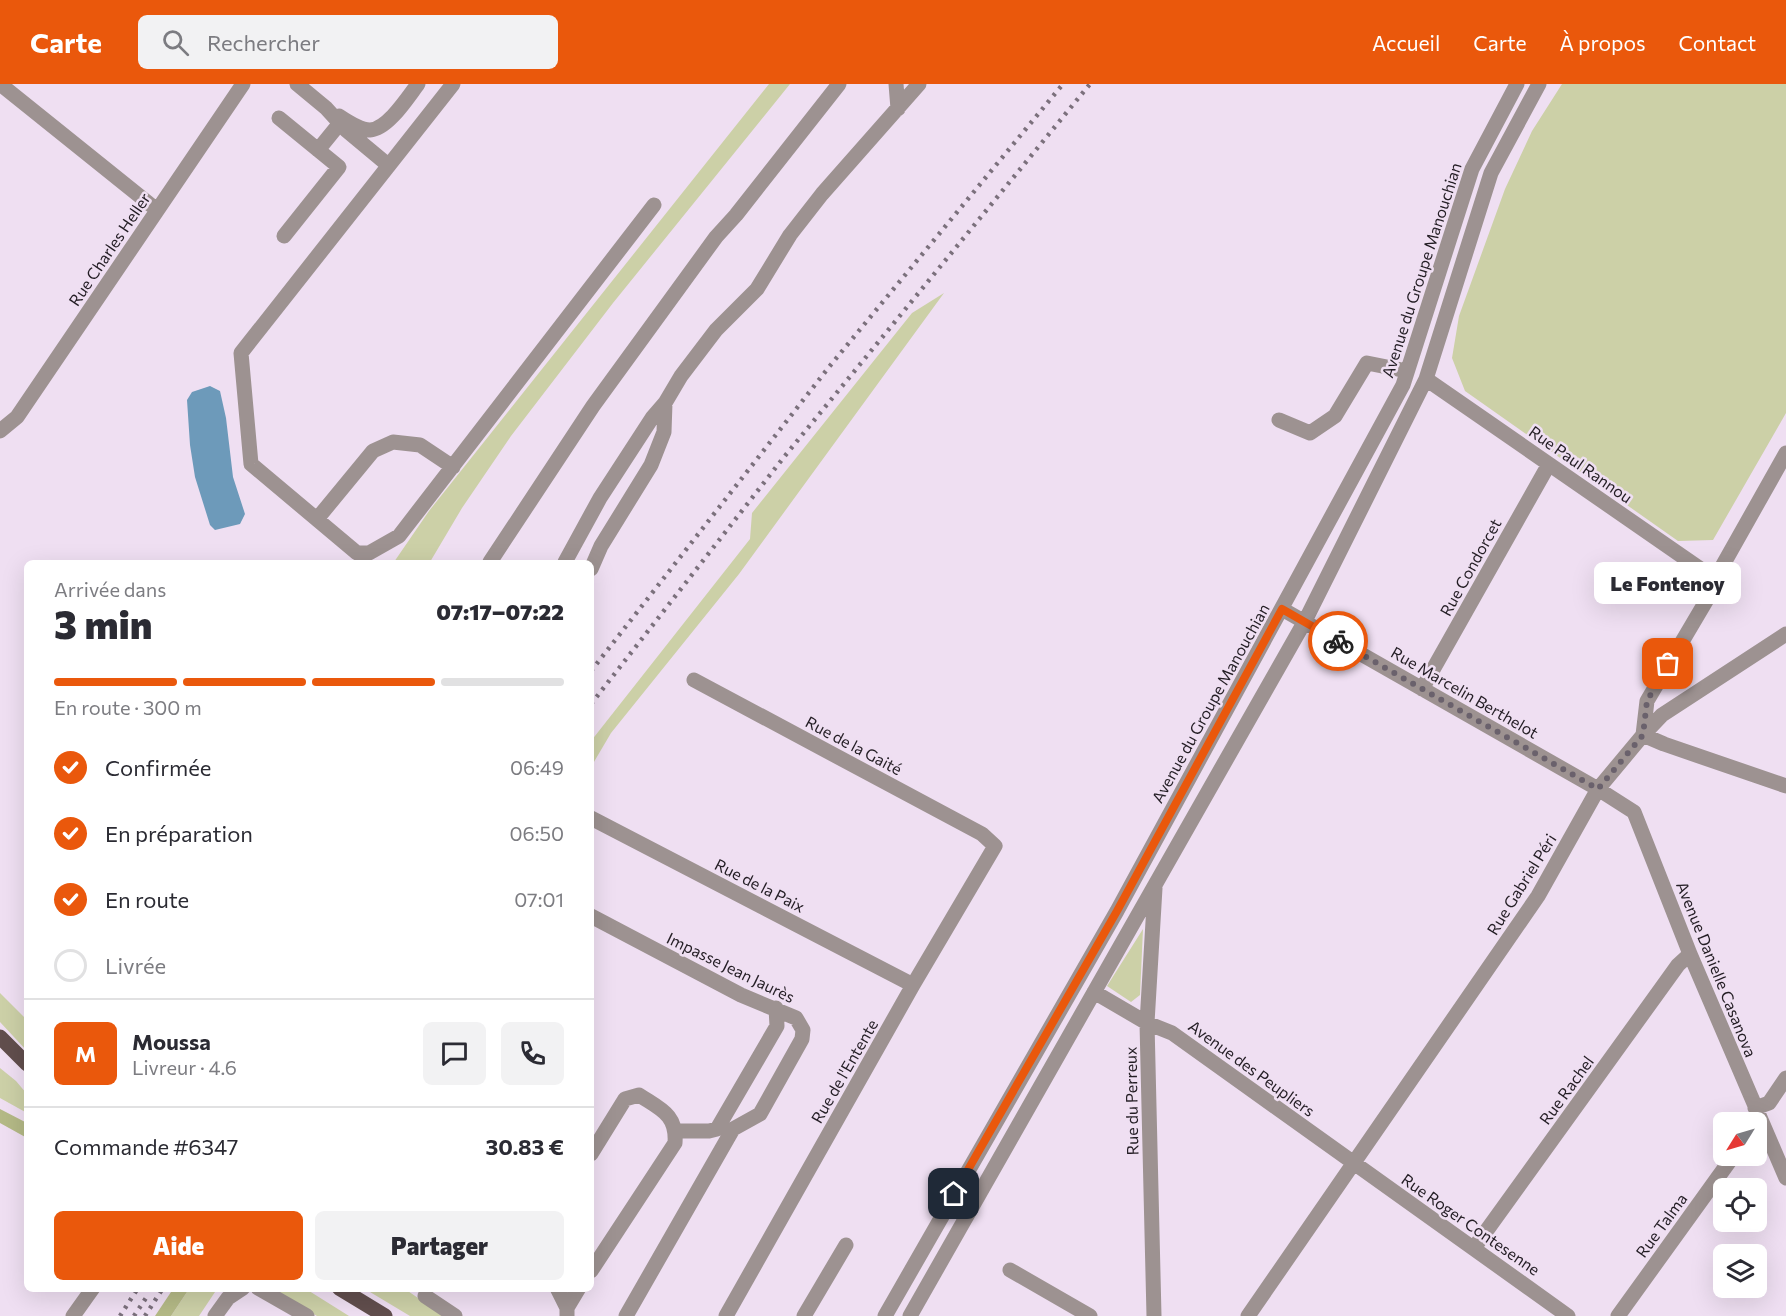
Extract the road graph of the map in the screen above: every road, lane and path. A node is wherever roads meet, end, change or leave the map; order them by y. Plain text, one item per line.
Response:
1 (0, 84) edge
2 (243, 84) edge
3 (418, 84) edge
4 (453, 84) edge
5 (839, 84) edge
6 (896, 84) edge
7 (919, 84) edge
8 (1517, 84) edge
9 (1539, 84) edge
10 (308, 87) edge
11 (326, 108) junction
12 (898, 109) junction
13 (279, 118) dead end
14 (340, 123) junction
15 (318, 150) junction
16 (388, 165) junction
17 (654, 205) dead end
18 (157, 210) junction
19 (284, 236) dead end
20 (1407, 371) junction
21 (1426, 379) junction
22 (665, 403) junction
23 (1279, 420) dead end
24 (0, 431) edge
25 (1786, 453) edge
26 (1549, 464) junction
27 (453, 466) junction
28 (317, 519) junction
29 (491, 560) edge
30 (566, 560) edge
31 (594, 561) edge
32 (1715, 579) junction
33 (1282, 609) junction
34 (1305, 621) junction
35 (1786, 634) edge
36 (693, 680) dead end
37 (1422, 689) junction
38 (1643, 735) junction
39 (1786, 786) edge
40 (1598, 789) junction
41 (594, 820) edge
42 (995, 846) joint
43 (1155, 885) junction
44 (594, 918) edge
45 (1690, 954) junction
46 (913, 985) junction
47 (1094, 993) junction
48 (776, 1008) junction
49 (1147, 1023) junction
50 (0, 1036) edge
51 (24, 1061) edge
52 (1786, 1078) edge
53 (1755, 1112) edge
54 (1760, 1112) edge
55 (676, 1131) junction
56 (1767, 1137) edge
57 (594, 1149) edge
58 (1352, 1163) junction
59 (1726, 1166) edge
60 (1786, 1178) edge
61 (846, 1245) dead end
62 (1474, 1248) junction
63 (594, 1266) edge
64 (1010, 1270) dead end
65 (90, 1292) edge
66 (237, 1292) edge
67 (265, 1292) edge
68 (346, 1292) edge
69 (559, 1292) edge
70 (577, 1292) edge
71 (425, 1296) dead end
72 (567, 1312) edge
73 (1256, 1313) edge
74 (74, 1316) edge
75 (215, 1316) edge
76 (308, 1316) edge
77 (385, 1316) edge
78 (455, 1316) edge
79 (626, 1316) edge
80 (726, 1316) edge
81 (804, 1316) edge
82 (885, 1316) edge
83 (910, 1316) edge
84 (1090, 1316) edge
85 (1154, 1316) edge
86 (1568, 1316) edge
87 (1618, 1316) edge

1 - 18 street
2 - 18 street, Rue Charles Heller
3 - 11 street
4 - 16 street
5 - 29 street
6 - 12 street
7 - 12 street
8 - 20 street, Avenue du Groupe Manouchian
9 - 21 street
10 - 11 street
11 - 14 street
12 - 22 street
13 - 15 street
14 - 15 street
14 - 16 street
15 - 19 street
16 - 28 street
17 - 27 street
18 - 24 street, Rue Charles Heller
20 - 23 street
20 - 33 street, Avenue du Groupe Manouchian
21 - 26 street, Rue Paul Rannou
21 - 34 street
22 - 30 street
22 - 31 street
25 - 32 street
26 - 32 street, Rue Paul Rannou
26 - 37 street, Rue Condorcet
27 - 28 street
27 - 28 street
32 - 38 street
33 - 34 street, Rue Marcelin Berthelot
33 - 82 street, Avenue du Groupe Manouchian
34 - 37 street, Rue Marcelin Berthelot
34 - 43 street
35 - 38 street, Rue Gabriel Péri
36 - 42 street, Rue de la Gaité
37 - 40 street, Rue Marcelin Berthelot
38 - 39 street
38 - 40 street, Rue Gabriel Péri
40 - 45 street, Avenue Danielle Casanova
40 - 58 street, Rue Gabriel Péri
41 - 46 street, Rue de la Paix
42 - 46 street, Rue de l'Entente
43 - 47 street
43 - 49 street, Rue du Perreux
44 - 48 street, Impasse Jean Jaurès
45 - 53 street, Avenue Danielle Casanova
45 - 62 street, Rue Rachel
46 - 80 street, Rue de l'Entente
47 - 49 street, Avenue des Peupliers
47 - 83 street
48 - 55 street
48 - 79 street, Impasse Jean Jaurès
49 - 58 street, Avenue des Peupliers
49 - 85 street, Rue du Perreux
50 - 51 main road
52 - 54 street
55 - 57 street
55 - 63 street
56 - 60 street, Avenue Danielle Casanova
58 - 62 street, Rue Roger Contesenne
58 - 73 street, Rue Gabriel Péri
59 - 87 street, Rue Talma
61 - 81 street
62 - 86 street, Rue Roger Contesenne
64 - 84 street
65 - 74 street
66 - 75 street
67 - 76 street
68 - 77 main road
69 - 72 street
70 - 72 street
71 - 78 street

